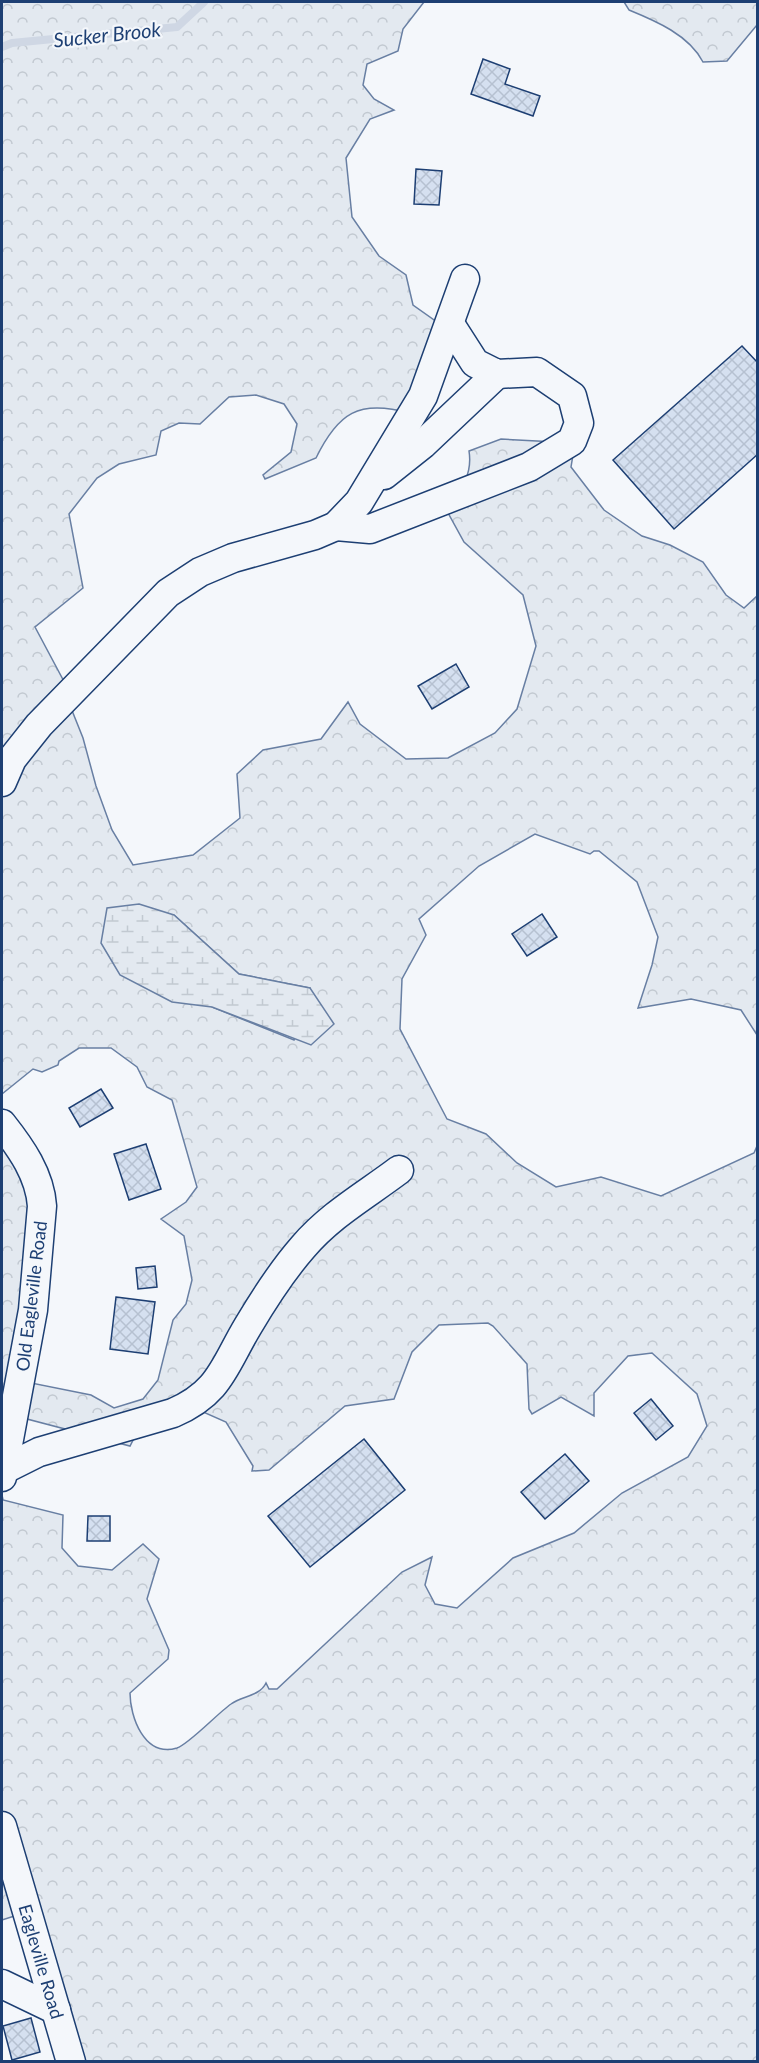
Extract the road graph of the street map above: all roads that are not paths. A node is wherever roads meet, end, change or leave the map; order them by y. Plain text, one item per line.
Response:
1 (465, 279) dead end
2 (450, 324) junction
3 (497, 374) junction
4 (368, 488) junction
5 (336, 526) junction
6 (2, 782) edge
7 (2, 1124) edge
8 (399, 1170) dead end
9 (2, 1473) edge
10 (2, 1826) edge
11 (2, 1984) edge
12 (56, 2010) junction
13 (71, 2061) edge

1 - 2 street
2 - 3 street
2 - 4 street
3 - 4 street
3 - 5 street
4 - 5 street
5 - 6 street
7 - 9 street, Old Eagleville Road
8 - 9 street
10 - 12 street, Eagleville Road
11 - 12 street
12 - 13 street, Eagleville Road

